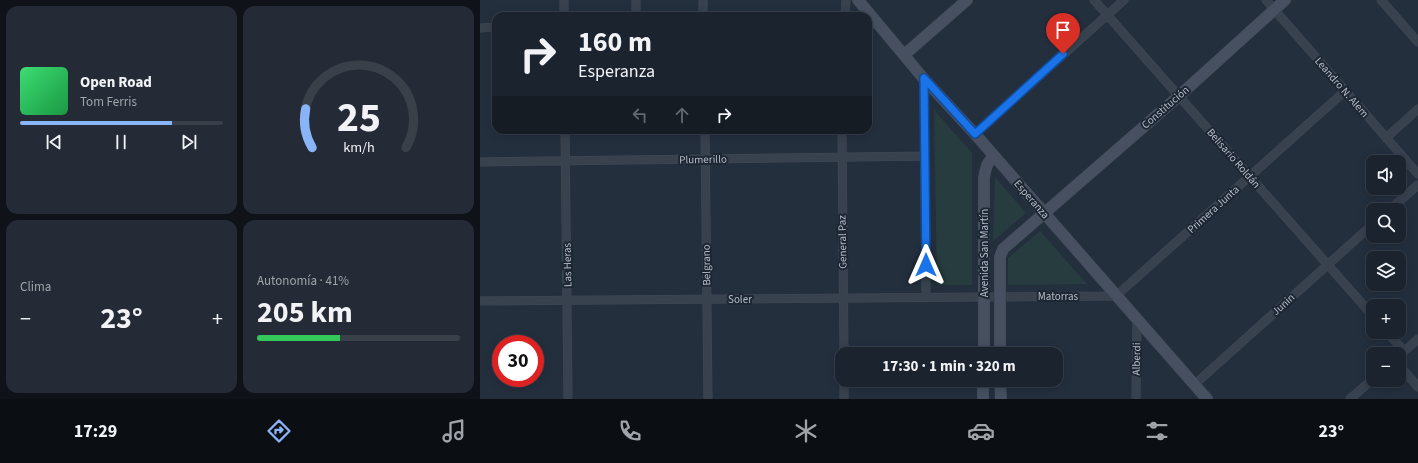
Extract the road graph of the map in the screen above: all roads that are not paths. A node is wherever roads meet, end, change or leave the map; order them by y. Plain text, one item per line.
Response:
1 (564, 0) edge
2 (636, 0) edge
3 (703, 0) edge
4 (846, 0) edge
5 (858, 0) edge
6 (967, 0) edge
7 (1094, 0) edge
8 (1124, 0) edge
9 (1266, 0) edge
10 (1285, 0) edge
11 (1381, 0) edge
12 (1274, 10) junction
13 (564, 12) edge
14 (636, 12) edge
15 (703, 12) edge
16 (845, 12) edge
17 (866, 12) edge
18 (1107, 15) junction
19 (873, 24) edge
20 (492, 27) edge
21 (480, 28) edge
22 (1418, 42) edge
23 (904, 55) junction
24 (924, 78) junction
25 (1345, 91) junction
26 (1179, 96) junction
27 (1418, 109) edge
28 (565, 134) edge
29 (705, 134) edge
30 (842, 134) edge
31 (975, 134) junction
32 (1386, 138) junction
33 (926, 156) junction
34 (841, 157) junction
35 (995, 157) junction
36 (705, 159) junction
37 (566, 160) junction
38 (480, 162) edge
39 (1418, 174) edge
40 (1250, 176) junction
41 (1418, 185) edge
42 (1398, 203) edge
43 (1044, 213) junction
44 (1366, 230) edge
45 (1327, 264) junction
46 (984, 296) junction
47 (1116, 296) junction
48 (926, 297) junction
49 (999, 297) junction
50 (843, 298) junction
51 (707, 299) junction
52 (480, 300) edge
53 (567, 300) junction
54 (1366, 308) edge
55 (1137, 319) junction
56 (1418, 339) edge
57 (844, 347) edge
58 (984, 347) edge
59 (1000, 347) edge
60 (1406, 350) edge
61 (1406, 373) edge
62 (1194, 385) junction
63 (1366, 385) edge
64 (844, 387) edge
65 (983, 387) edge
66 (1000, 387) edge
67 (1418, 387) edge
68 (568, 399) edge
69 (708, 399) edge
70 (844, 399) edge
71 (983, 399) edge
72 (1001, 399) edge
73 (1136, 399) edge
74 (1207, 399) edge
75 (1350, 399) edge

1 - 13 street
2 - 14 street
3 - 15 street
4 - 16 street
5 - 17 main road, Esperanza
6 - 23 main road
7 - 18 street, Belisario Roldán
8 - 18 street
9 - 12 street, Leandro N. Alem
10 - 12 main road, Constitución
11 - 22 street
12 - 25 street, Leandro N. Alem
12 - 26 main road, Constitución
18 - 26 street, Belisario Roldán
18 - 31 street
19 - 23 main road, Esperanza
20 - 21 street
23 - 24 main road, Esperanza
24 - 31 main road, Esperanza
24 - 33 street
25 - 32 street, Leandro N. Alem
25 - 40 street, Primera Junta
26 - 40 street, Belisario Roldán
26 - 43 main road, Constitución
27 - 32 street
28 - 37 street, Las Heras
29 - 36 street, Belgrano
30 - 34 street, General Paz
31 - 35 main road, Esperanza
32 - 39 street, Leandro N. Alem
33 - 34 street, Plumerillo
33 - 48 street
34 - 36 street, Plumerillo
34 - 50 street, General Paz
35 - 43 main road, Esperanza
35 - 46 main road, Avenida San Martín
36 - 37 street, Plumerillo
36 - 51 street, Belgrano
37 - 38 street, Plumerillo
37 - 53 street, Las Heras
40 - 45 street, Belisario Roldán
40 - 47 street, Primera Junta
41 - 42 street
43 - 47 main road, Esperanza
43 - 49 main road, Avenida San Martín
44 - 45 street, Junin
45 - 54 street, Belisario Roldán
45 - 62 street, Junin
46 - 48 street, Soler
46 - 49 street, Soler
46 - 58 main road, Avenida San Martín
47 - 49 street, Matorras
47 - 55 main road, Esperanza
48 - 50 street, Soler
49 - 59 main road, Avenida San Martín
50 - 51 street, Soler
50 - 57 street, General Paz
51 - 53 street, Soler
51 - 69 street, Belgrano
52 - 53 street, Soler
53 - 68 street, Las Heras
55 - 62 main road, Esperanza
55 - 73 street, Alberdi
56 - 60 street
61 - 67 street
62 - 74 main road, Esperanza
63 - 75 street
64 - 70 street
65 - 71 main road
66 - 72 main road

